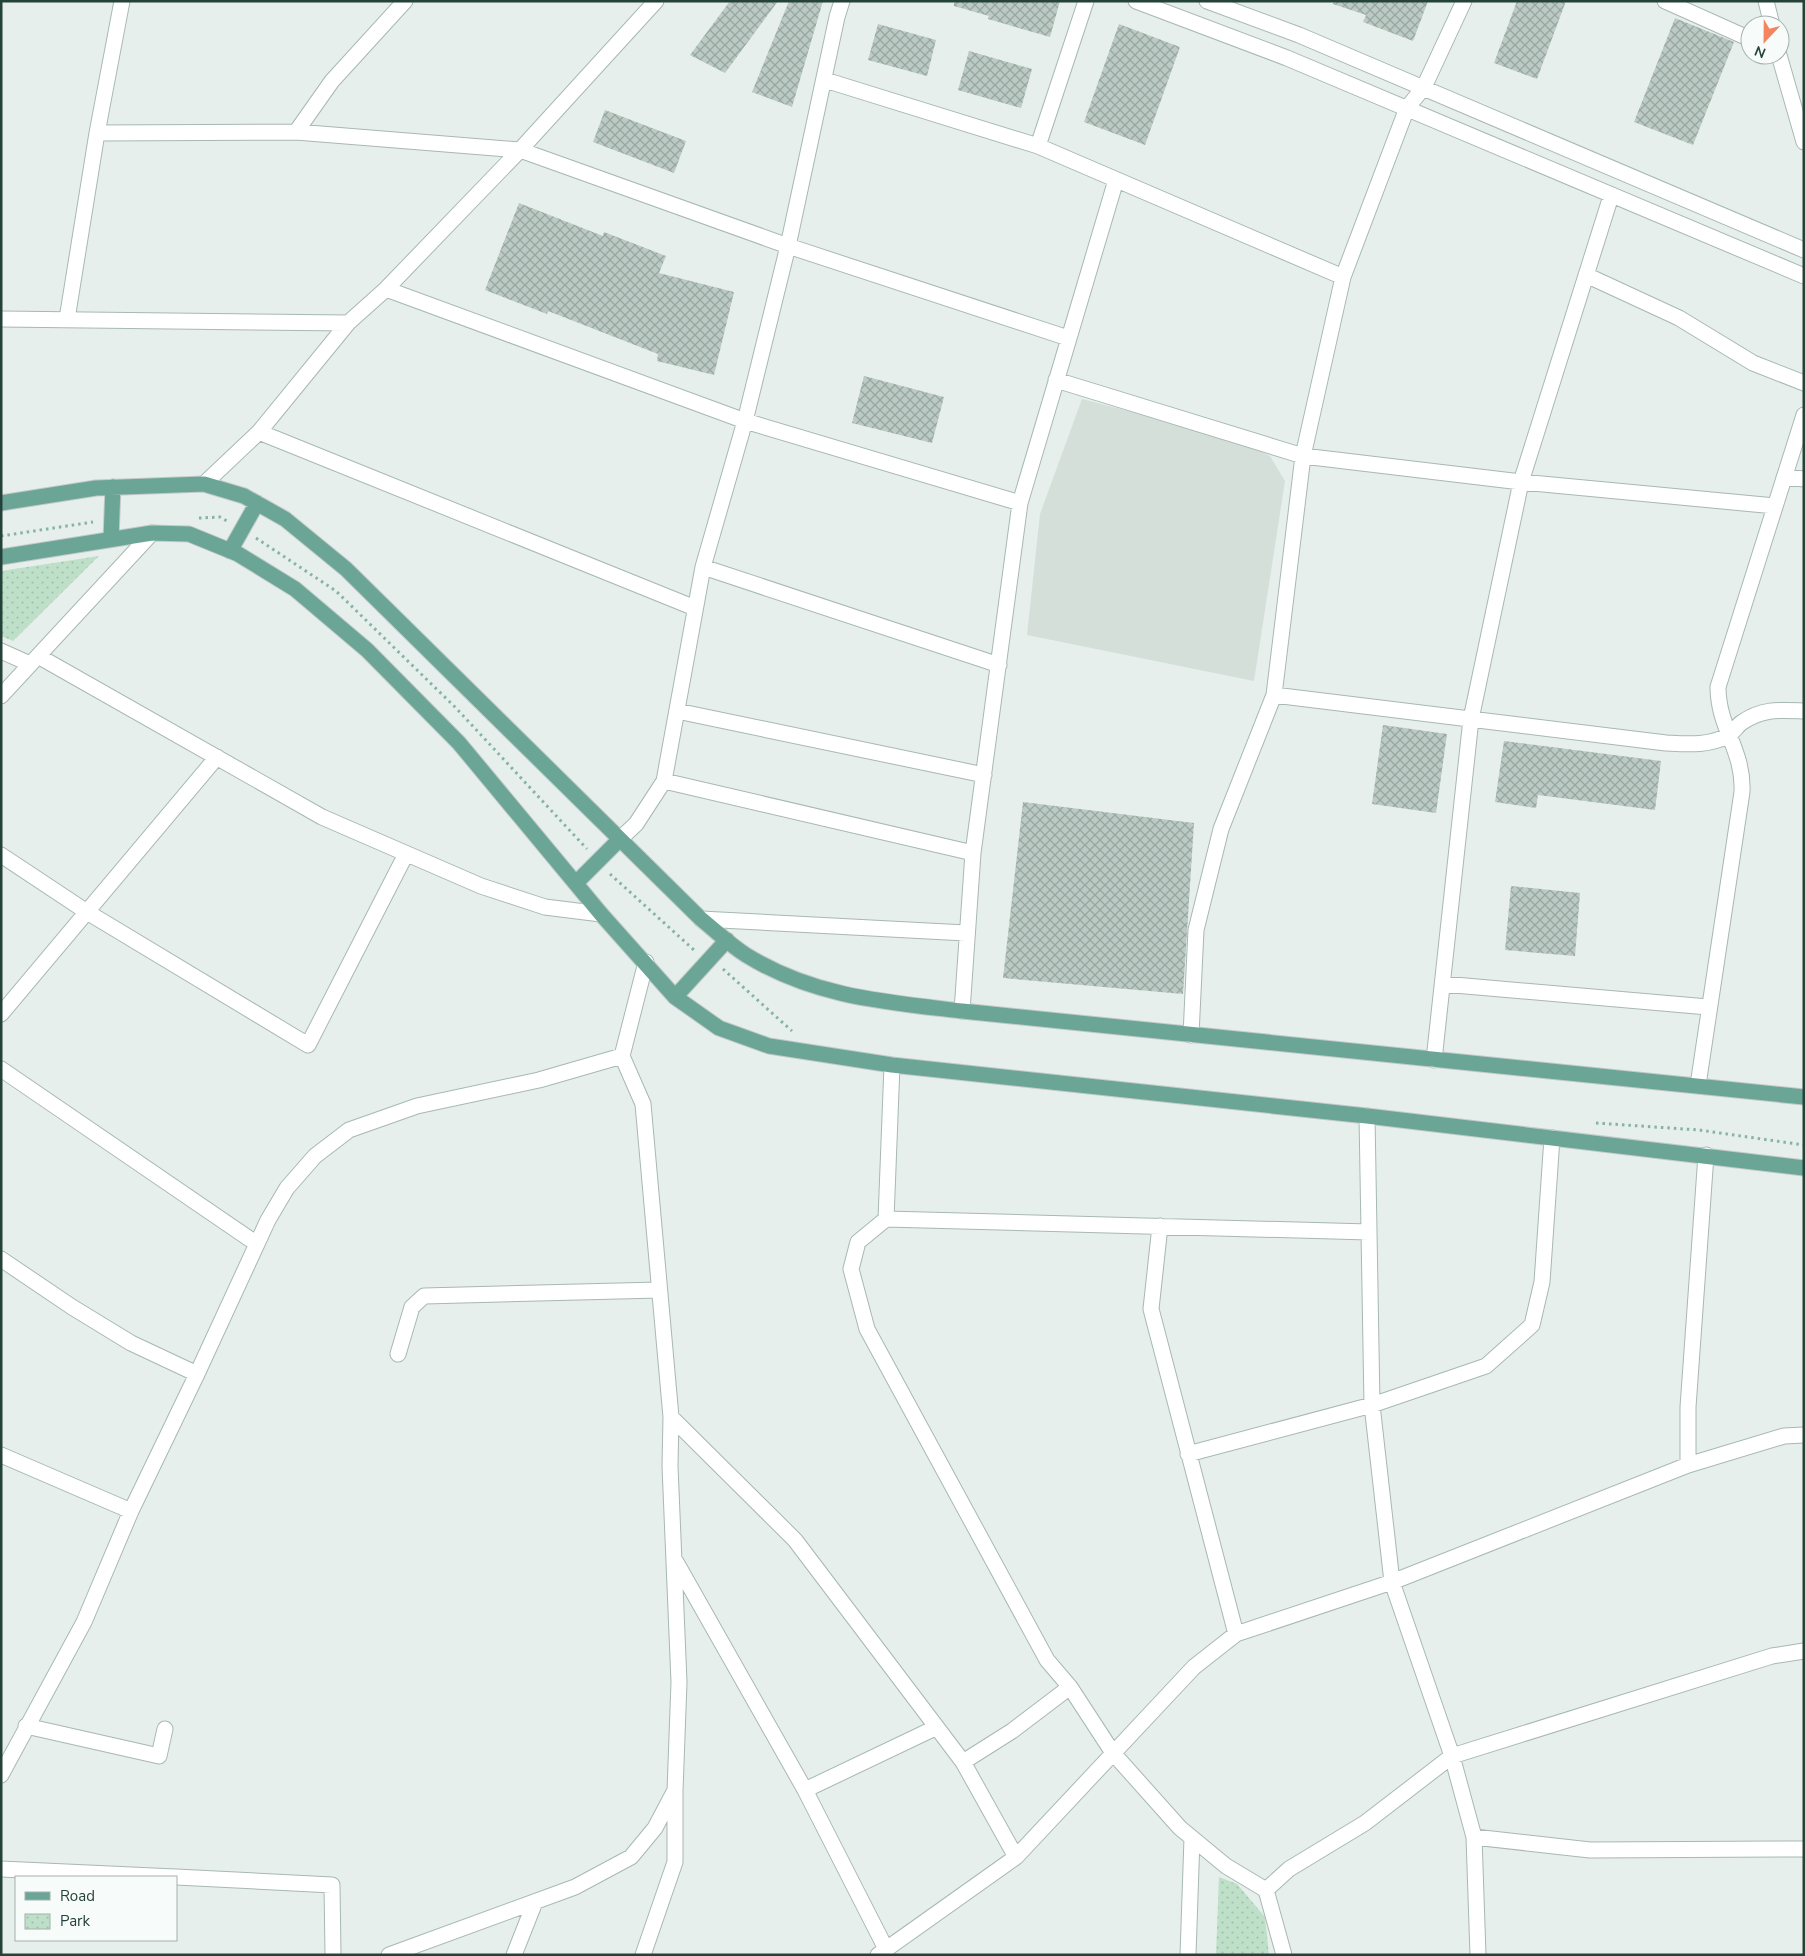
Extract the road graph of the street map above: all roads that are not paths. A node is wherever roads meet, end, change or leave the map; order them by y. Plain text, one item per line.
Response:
1 (122, 1) edge
2 (405, 1) edge
3 (656, 1) edge
4 (832, 1) edge
5 (842, 1) edge
6 (1086, 1) edge
7 (1136, 1) edge
8 (1207, 1) edge
9 (1464, 1) edge
10 (1665, 1) edge
11 (1766, 1) edge
12 (1770, 15) edge
13 (837, 17) junction
14 (1740, 35) edge
15 (1782, 65) edge
16 (825, 80) junction
17 (1424, 87) junction
18 (1407, 108) junction
19 (296, 132) junction
20 (97, 133) junction
21 (1804, 142) edge
22 (1038, 146) junction
23 (520, 150) junction
24 (1116, 180) junction
25 (1611, 196) junction
26 (788, 246) junction
27 (1804, 250) edge
28 (1586, 275) junction
29 (1804, 276) edge
30 (1343, 277) junction
31 (386, 288) junction
32 (1, 319) edge
33 (67, 320) junction
34 (348, 323) junction
35 (1068, 338) junction
36 (1056, 380) junction
37 (1804, 383) edge
38 (1804, 415) edge
39 (745, 421) junction
40 (259, 432) junction
41 (1303, 456) junction
42 (1784, 477) junction
43 (1804, 479) edge
44 (1521, 482) junction
45 (204, 484) junction
46 (113, 488) junction
47 (1, 503) edge
48 (257, 503) junction
49 (1020, 503) junction
50 (1775, 506) junction
51 (152, 533) junction
52 (111, 539) junction
53 (230, 551) junction
54 (1, 557) edge
55 (703, 567) junction
56 (695, 608) junction
57 (1, 651) edge
58 (34, 660) junction
59 (999, 665) junction
60 (1274, 695) junction
61 (1, 696) edge
62 (676, 711) junction
63 (1804, 711) edge
64 (1471, 719) junction
65 (1728, 736) junction
66 (217, 757) junction
67 (984, 775) junction
68 (664, 781) junction
69 (620, 839) junction
70 (973, 853) junction
71 (406, 854) junction
72 (1, 855) edge
73 (576, 883) junction
74 (87, 912) junction
75 (601, 914) junction
76 (701, 919) junction
77 (966, 932) junction
78 (727, 940) junction
79 (646, 962) junction
80 (1442, 984) junction
81 (675, 997) junction
82 (1708, 1007) junction
83 (962, 1011) junction
84 (1, 1014) edge
85 (1191, 1035) junction
86 (622, 1056) junction
87 (1434, 1060) junction
88 (892, 1065) junction
89 (1, 1069) edge
90 (1698, 1085) junction
91 (1804, 1097) edge
92 (1367, 1116) junction
93 (1552, 1138) junction
94 (1706, 1155) junction
95 (1804, 1168) edge
96 (886, 1219) junction
97 (1160, 1226) junction
98 (1369, 1232) junction
99 (257, 1244) junction
100 (1, 1259) edge
101 (659, 1290) junction
102 (398, 1354) dead end
103 (197, 1374) junction
104 (1372, 1405) junction
105 (671, 1417) junction
106 (1804, 1435) edge
107 (1188, 1454) junction
108 (1, 1456) edge
109 (1688, 1466) junction
110 (131, 1511) junction
111 (674, 1558) junction
112 (1392, 1582) junction
113 (1236, 1634) junction
114 (1804, 1651) edge
115 (1070, 1687) junction
116 (26, 1726) junction
117 (935, 1728) junction
118 (165, 1729) dead end
119 (1113, 1753) junction
120 (1452, 1756) junction
121 (963, 1762) junction
122 (1, 1775) edge
123 (805, 1790) junction
124 (675, 1791) junction
125 (1474, 1837) junction
126 (1192, 1838) junction
127 (1804, 1849) edge
128 (1016, 1857) junction
129 (1, 1869) edge
130 (154, 1876) edge
131 (178, 1877) edge
132 (1266, 1890) junction
133 (534, 1902) junction
134 (884, 1953) edge
135 (333, 1955) edge
136 (389, 1955) edge
137 (514, 1955) edge
138 (643, 1955) edge
139 (1188, 1955) edge
140 (1284, 1955) edge
141 (1478, 1955) edge

1 - 20 street
2 - 19 street
3 - 23 street
4 - 13 street
5 - 13 street
6 - 22 street
7 - 18 street
8 - 17 street
9 - 17 street
10 - 14 street
11 - 12 street
13 - 16 street
15 - 21 street
16 - 22 street
16 - 26 street
17 - 18 street
17 - 27 street
18 - 25 street
18 - 30 street
19 - 20 street
19 - 23 street
20 - 33 street
22 - 24 street
23 - 26 street
23 - 31 street
24 - 30 street
24 - 35 street
25 - 28 street
25 - 29 street
26 - 35 street
26 - 39 street
28 - 37 street
28 - 44 street
30 - 41 street
31 - 34 street
31 - 39 street
32 - 33 street
33 - 34 street
34 - 40 street
35 - 36 street
36 - 41 street
36 - 49 street
38 - 42 street
39 - 49 street
39 - 55 street
40 - 45 street
40 - 56 street
41 - 44 street
41 - 60 street
42 - 43 street
42 - 50 street
44 - 50 street
44 - 64 street
45 - 46 main road
45 - 48 main road
46 - 47 main road
46 - 52 main road
48 - 53 main road
48 - 69 main road
49 - 59 street
50 - 65 street
51 - 52 main road
51 - 53 main road
51 - 58 street
52 - 54 main road
53 - 73 main road
55 - 56 street
55 - 59 street
56 - 62 street
57 - 58 street
58 - 61 street
58 - 66 street
59 - 67 street
60 - 64 street
60 - 85 street
62 - 67 street
62 - 68 street
63 - 65 street
64 - 65 street
64 - 80 street
65 - 82 street
66 - 71 street
66 - 74 street
67 - 70 street
68 - 69 street
68 - 70 street
69 - 73 main road
69 - 76 main road
70 - 77 street
71 - 74 street
71 - 75 street
72 - 74 street
73 - 75 main road
74 - 84 street
75 - 79 main road
76 - 77 street
76 - 78 main road
77 - 83 street
78 - 81 main road
78 - 83 main road
79 - 81 main road
79 - 86 street
80 - 82 street
80 - 87 street
81 - 88 main road
82 - 90 street
83 - 85 main road
85 - 87 main road
86 - 99 street
86 - 101 street
87 - 90 main road
88 - 92 main road
88 - 96 street
89 - 99 street
90 - 91 main road
92 - 93 main road
92 - 98 street
93 - 94 main road
93 - 104 street
94 - 95 main road
94 - 109 street
96 - 97 street
96 - 115 street
97 - 98 street
97 - 107 street
98 - 104 street
99 - 103 street
100 - 103 street
101 - 102 street
101 - 105 street
103 - 110 street
104 - 107 street
104 - 112 street
105 - 111 street
105 - 117 street
106 - 109 street
107 - 113 street
108 - 110 street
109 - 112 street
110 - 116 street
111 - 123 street
111 - 124 street
112 - 113 street
112 - 120 street
113 - 119 street
114 - 120 street
115 - 119 street
115 - 121 street
116 - 118 street
116 - 122 street
117 - 121 street
117 - 123 street
119 - 126 street
119 - 128 street
120 - 125 street
120 - 132 street
121 - 128 street
123 - 134 street
124 - 133 street
124 - 138 street
125 - 127 street
125 - 141 street
126 - 132 street
126 - 139 street
128 - 134 street
129 - 130 street
131 - 135 street
132 - 140 street
133 - 136 street
133 - 137 street

